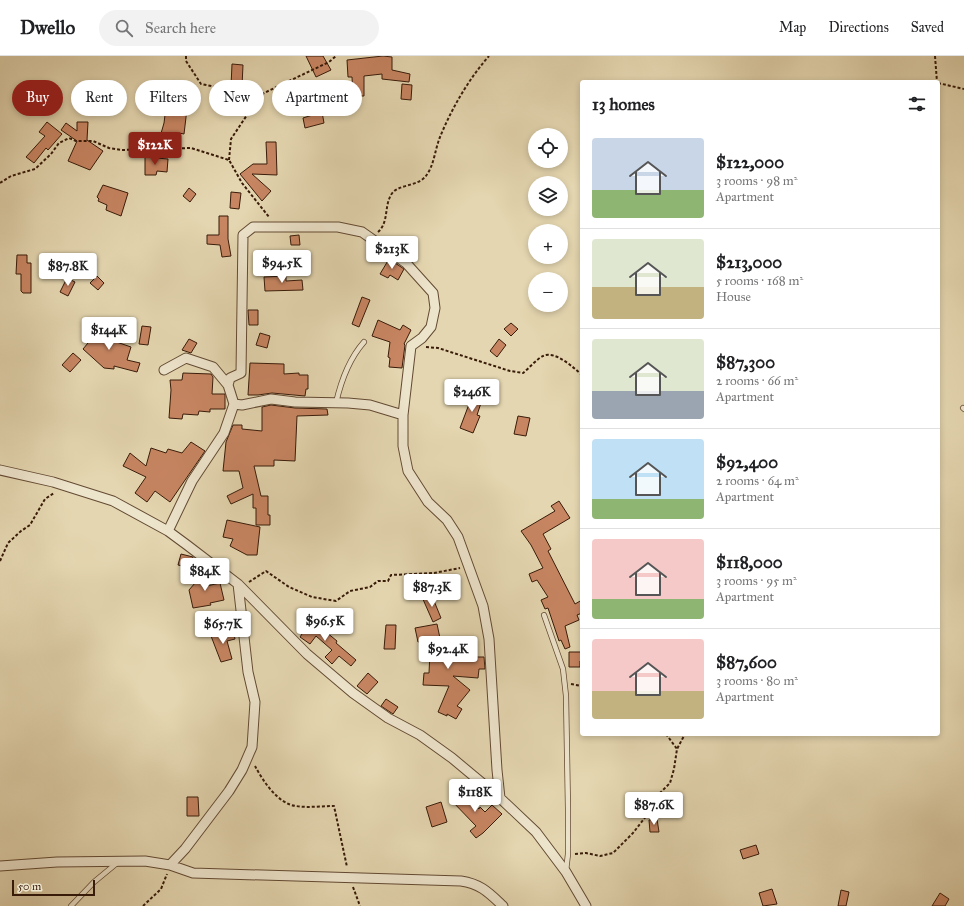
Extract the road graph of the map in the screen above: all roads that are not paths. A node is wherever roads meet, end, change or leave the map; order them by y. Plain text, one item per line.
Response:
1 (364, 342) dead end
2 (164, 370) dead end
3 (228, 385) junction
4 (336, 403) junction
5 (234, 404) junction
6 (403, 415) junction
7 (0, 470) edge
8 (168, 531) junction
9 (240, 586) junction
10 (544, 615) dead end
11 (500, 798) junction
12 (120, 860) junction
13 (170, 865) junction
14 (0, 866) edge
15 (566, 872) junction
16 (71, 906) edge
17 (503, 906) edge
18 (586, 906) edge

1 - 4 lane
2 - 3 street
3 - 5 street
3 - 6 street
4 - 5 street
4 - 6 street
5 - 8 street
6 - 11 street
7 - 8 street
8 - 9 street
9 - 11 street
9 - 13 street
10 - 15 lane
11 - 15 street
12 - 13 street
12 - 14 street
12 - 16 lane
13 - 17 street
15 - 18 street

